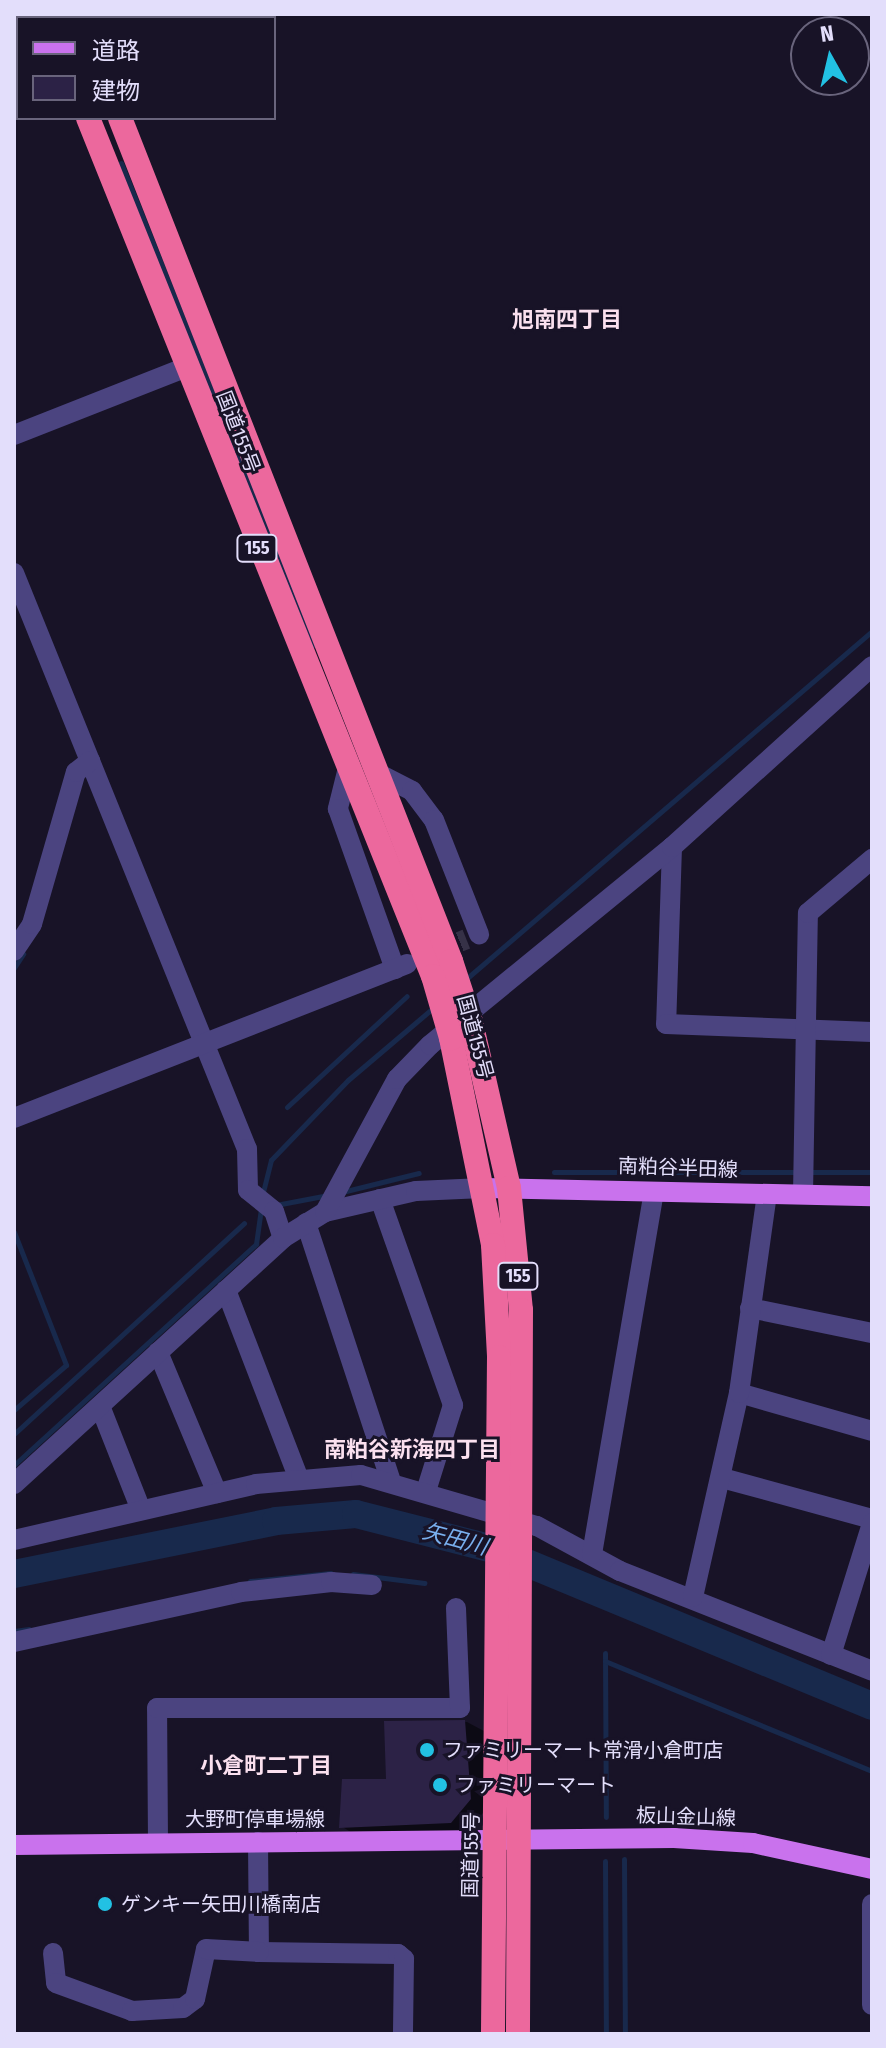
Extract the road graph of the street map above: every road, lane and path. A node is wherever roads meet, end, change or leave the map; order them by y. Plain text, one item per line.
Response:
1 (89, 120) edge
2 (121, 120) edge
3 (187, 367) junction
4 (14, 435) edge
5 (14, 573) edge
6 (872, 666) edge
7 (90, 761) junction
8 (347, 772) junction
9 (381, 775) junction
10 (672, 847) junction
11 (872, 859) edge
12 (479, 934) dead end
13 (14, 951) edge
14 (442, 968) junction
15 (804, 1028) junction
16 (872, 1032) edge
17 (200, 1045) junction
18 (14, 1118) edge
19 (483, 1188) junction
20 (509, 1188) junction
21 (654, 1192) junction
22 (767, 1194) junction
23 (803, 1194) junction
24 (872, 1196) edge
25 (380, 1199) junction
26 (325, 1212) junction
27 (306, 1223) junction
28 (283, 1238) junction
29 (226, 1290) junction
30 (750, 1308) junction
31 (872, 1333) edge
32 (158, 1352) junction
33 (739, 1393) junction
34 (100, 1406) junction
35 (872, 1431) edge
36 (298, 1477) junction
37 (722, 1478) junction
38 (391, 1482) junction
39 (14, 1484) edge
40 (426, 1491) junction
41 (217, 1493) junction
42 (141, 1510) junction
43 (872, 1521) edge
44 (511, 1523) junction
45 (14, 1540) edge
46 (592, 1554) junction
47 (372, 1585) dead end
48 (693, 1597) junction
49 (456, 1608) dead end
50 (14, 1642) edge
51 (831, 1655) junction
52 (872, 1671) edge
53 (521, 1841) junction
54 (258, 1842) junction
55 (495, 1842) junction
56 (158, 1843) junction
57 (14, 1845) edge
58 (872, 1869) edge
59 (872, 1904) edge
60 (259, 1952) junction
61 (53, 1953) dead end
62 (872, 2005) edge
63 (403, 2034) edge
64 (493, 2034) edge
65 (518, 2034) edge

1 - 3 highway, 国道155号 / 155
2 - 9 highway, 国道155号 / 155
3 - 4 street
3 - 8 highway, 国道155号 / 155
5 - 7 street
6 - 10 street
7 - 13 street
7 - 17 street
8 - 14 highway, 国道155号 / 155
8 - 17 street
9 - 12 street
9 - 14 highway, 国道155号 / 155
10 - 15 street
10 - 26 street
11 - 15 street
14 - 19 highway, 国道155号 / 155, bridge
14 - 20 highway, 国道155号 / 155, bridge
15 - 16 street
15 - 23 street
17 - 18 street
17 - 28 street
19 - 20 main road, 南粕谷半田線
19 - 25 street
19 - 44 highway, 国道155号 / 155
20 - 21 main road, 南粕谷半田線
20 - 44 highway, 国道155号 / 155
21 - 22 main road, 南粕谷半田線
21 - 46 street
22 - 23 main road, 南粕谷半田線
22 - 30 street
23 - 24 main road, 南粕谷半田線
25 - 26 street
25 - 40 street
26 - 27 street
27 - 28 street
27 - 38 street
28 - 29 street
29 - 32 street
29 - 36 street
30 - 31 street
30 - 33 street
32 - 34 street
32 - 41 street
33 - 35 street
33 - 37 street
34 - 39 street
34 - 42 street
36 - 38 street
36 - 41 street
37 - 43 street
37 - 48 street
38 - 40 street
40 - 44 street
41 - 42 street
42 - 45 street
43 - 51 street
44 - 46 street
44 - 53 highway, 国道155号 / 155
44 - 55 highway, 国道155号 / 155
46 - 48 street
47 - 50 street
48 - 51 street
49 - 56 street
51 - 52 street
53 - 55 main road, 板山金山線
53 - 58 main road, 板山金山線
53 - 65 highway, 国道155号 / 155
54 - 55 main road, 大野町停車場線
54 - 56 main road, 大野町停車場線
54 - 60 street
55 - 64 highway, 国道155号 / 155
56 - 57 main road, 大野町停車場線
59 - 62 street
60 - 61 street
60 - 63 street

